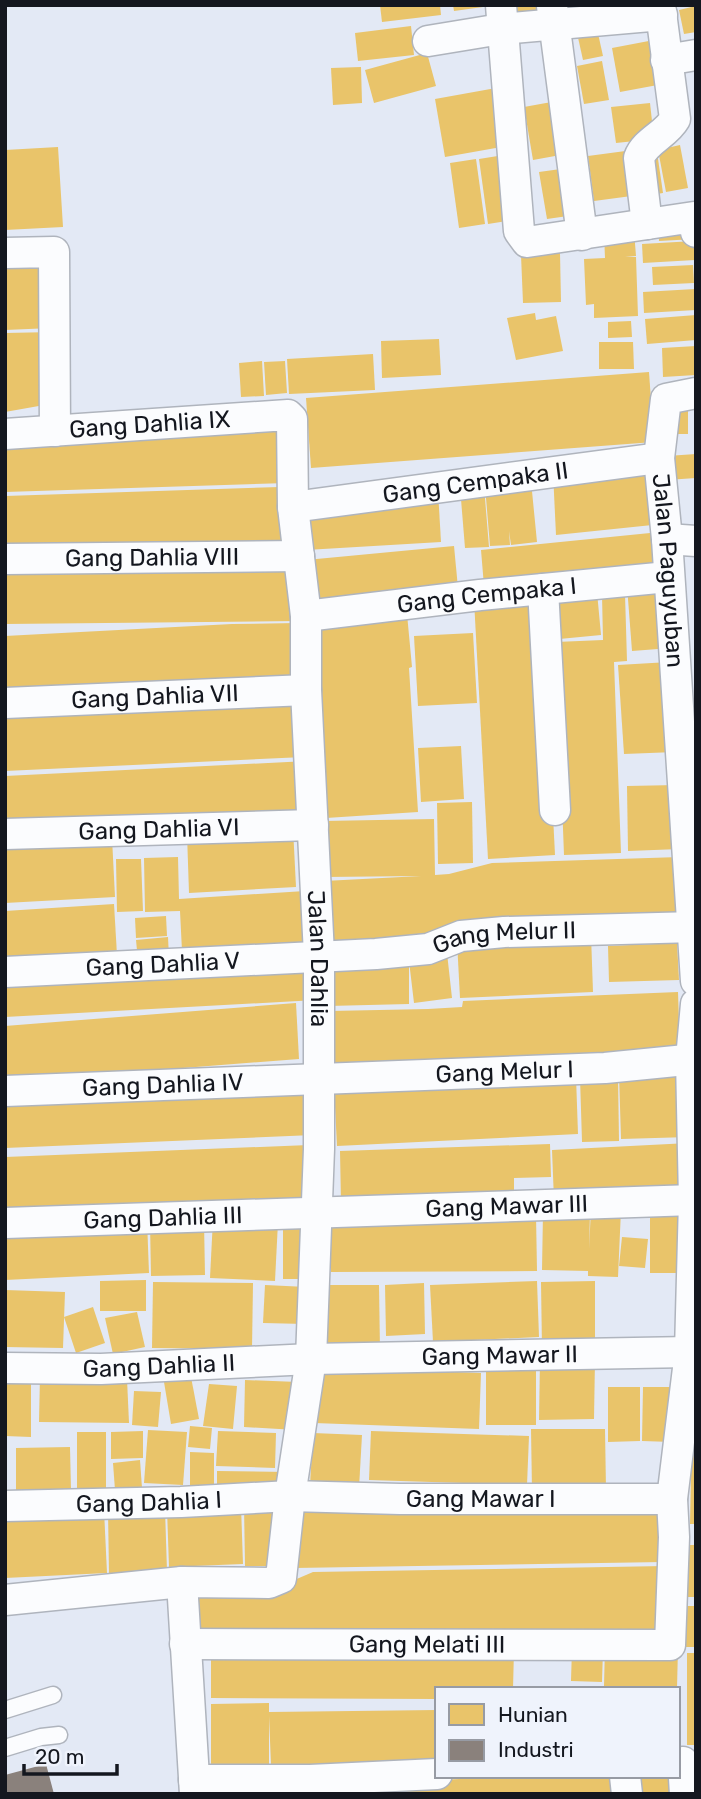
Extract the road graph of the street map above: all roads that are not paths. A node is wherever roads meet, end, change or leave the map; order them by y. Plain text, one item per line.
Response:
1 (661, 10) edge
2 (554, 15) edge
3 (501, 17) edge
4 (428, 41) dead end
5 (696, 54) edge
6 (666, 60) junction
7 (695, 222) edge
8 (648, 224) junction
9 (582, 235) junction
10 (5, 253) edge
11 (696, 393) edge
12 (292, 419) joint
13 (55, 431) junction
14 (5, 434) edge
15 (659, 458) junction
16 (293, 507) junction
17 (681, 540) edge
18 (299, 556) junction
19 (5, 559) edge
20 (668, 577) junction
21 (544, 589) junction
22 (684, 615) edge
23 (306, 616) junction
24 (306, 690) junction
25 (5, 703) edge
26 (555, 810) dead end
27 (313, 825) junction
28 (5, 834) edge
29 (694, 927) edge
30 (319, 955) junction
31 (5, 972) edge
32 (696, 981) edge
33 (696, 1004) edge
34 (694, 1059) edge
35 (319, 1078) junction
36 (5, 1091) edge
37 (694, 1200) edge
38 (318, 1211) junction
39 (5, 1223) edge
40 (690, 1352) junction
41 (311, 1359) junction
42 (5, 1368) edge
43 (290, 1496) junction
44 (673, 1499) junction
45 (5, 1506) edge
46 (685, 1537) edge
47 (182, 1583) junction
48 (5, 1600) edge
49 (185, 1644) junction
50 (53, 1695) dead end
51 (5, 1710) edge
52 (59, 1735) dead end
53 (5, 1748) edge
54 (686, 1762) edge
55 (435, 1774) edge
56 (195, 1787) edge
57 (685, 1794) edge

1 - 2 street
1 - 6 street
2 - 3 street
2 - 9 street
3 - 4 street
3 - 9 street
5 - 6 street
6 - 8 street
7 - 8 street
8 - 9 street
10 - 13 street
11 - 15 street, Jalan Paguyuban
12 - 13 street, Gang Dahlia IX
12 - 16 street, Jalan Dahlia
13 - 14 street, Gang Dahlia IX
15 - 16 street, Gang Cempaka II
15 - 17 street, Jalan Paguyuban
16 - 18 street, Jalan Dahlia
17 - 20 street, Jalan Paguyuban
18 - 19 street, Gang Dahlia VIII
18 - 23 street, Jalan Dahlia
20 - 21 street, Gang Cempaka I
20 - 22 street, Jalan Paguyuban
21 - 23 street, Gang Cempaka I
21 - 26 street
22 - 29 street, Jalan Paguyuban
23 - 24 street, Jalan Dahlia
24 - 25 street, Gang Dahlia VII
24 - 27 street, Jalan Dahlia
27 - 28 street, Gang Dahlia VI
27 - 30 street, Jalan Dahlia
29 - 30 street, Gang Melur II
29 - 32 street, Jalan Paguyuban
30 - 31 street, Gang Dahlia V
30 - 35 street, Jalan Dahlia
33 - 34 street
34 - 35 street, Gang Melur I
34 - 37 street
35 - 36 street, Gang Dahlia IV
35 - 38 street, Jalan Dahlia
37 - 38 street, Gang Mawar III
37 - 40 street
38 - 39 street, Gang Dahlia III
38 - 41 street, Jalan Dahlia
40 - 41 street, Gang Mawar II
40 - 44 street
41 - 42 street, Gang Dahlia II
41 - 43 street, Jalan Dahlia
43 - 44 street, Gang Mawar I
43 - 45 street, Gang Dahlia I
43 - 47 street, Jalan Dahlia
44 - 46 street
46 - 49 street, Gang Melati III
47 - 48 street
47 - 49 street
49 - 56 street
50 - 51 lane
52 - 53 lane
54 - 57 street
55 - 56 street

